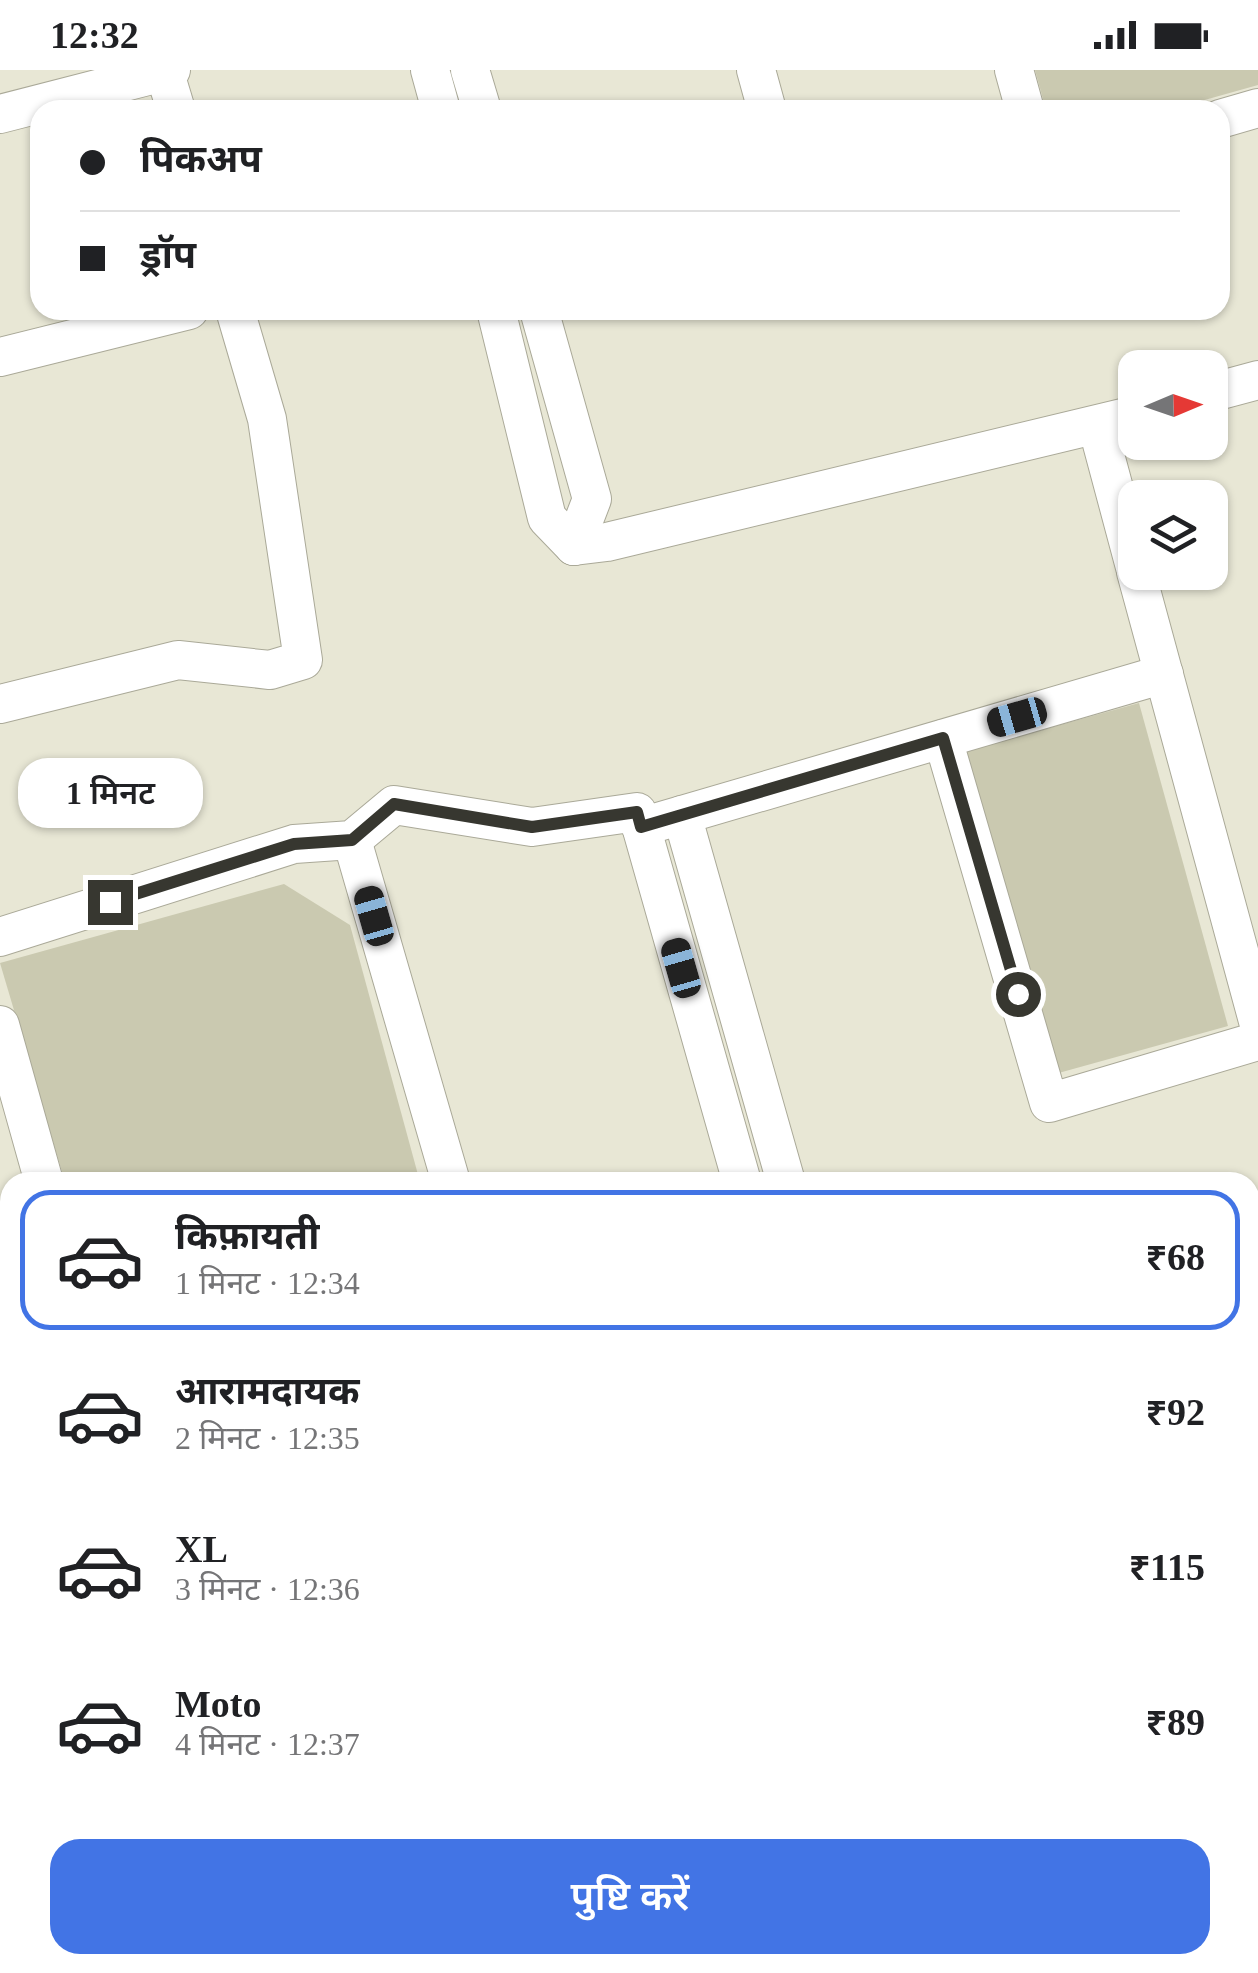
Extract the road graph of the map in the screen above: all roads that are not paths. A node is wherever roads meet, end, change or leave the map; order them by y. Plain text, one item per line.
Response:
1 (167, 70) edge
2 (430, 70) edge
3 (470, 70) edge
4 (756, 70) edge
5 (1014, 70) edge
6 (53, 100) edge
7 (174, 100) edge
8 (438, 100) edge
9 (479, 100) edge
10 (764, 100) edge
11 (1022, 100) edge
12 (30, 106) edge
13 (1258, 108) edge
14 (0, 114) edge
15 (1230, 116) edge
16 (149, 320) edge
17 (238, 320) edge
18 (498, 320) edge
19 (542, 320) edge
20 (0, 357) edge
21 (1258, 380) edge
22 (1228, 388) edge
23 (1118, 419) edge
24 (1097, 426) junction
25 (1118, 504) edge
26 (574, 546) junction
27 (1141, 590) edge
28 (1164, 674) junction
29 (0, 704) edge
30 (943, 738) junction
31 (682, 815) junction
32 (639, 820) junction
33 (352, 840) junction
34 (0, 938) edge
35 (1258, 1021) edge
36 (0, 1025) edge
37 (1258, 1041) edge
38 (41, 1172) edge
39 (448, 1172) edge
40 (734, 1172) edge
41 (782, 1172) edge

1 - 6 street
1 - 7 street
2 - 8 street
3 - 9 street
4 - 10 street
5 - 11 street
12 - 14 street
13 - 15 street
16 - 20 street
17 - 29 street
18 - 26 street
19 - 26 street
21 - 22 street
23 - 24 street
24 - 25 street
24 - 26 street
27 - 28 street
28 - 30 street
28 - 35 street
30 - 31 street
30 - 37 street
31 - 32 street
31 - 41 street
32 - 33 street
32 - 40 street
33 - 34 street
33 - 39 street
36 - 38 street

